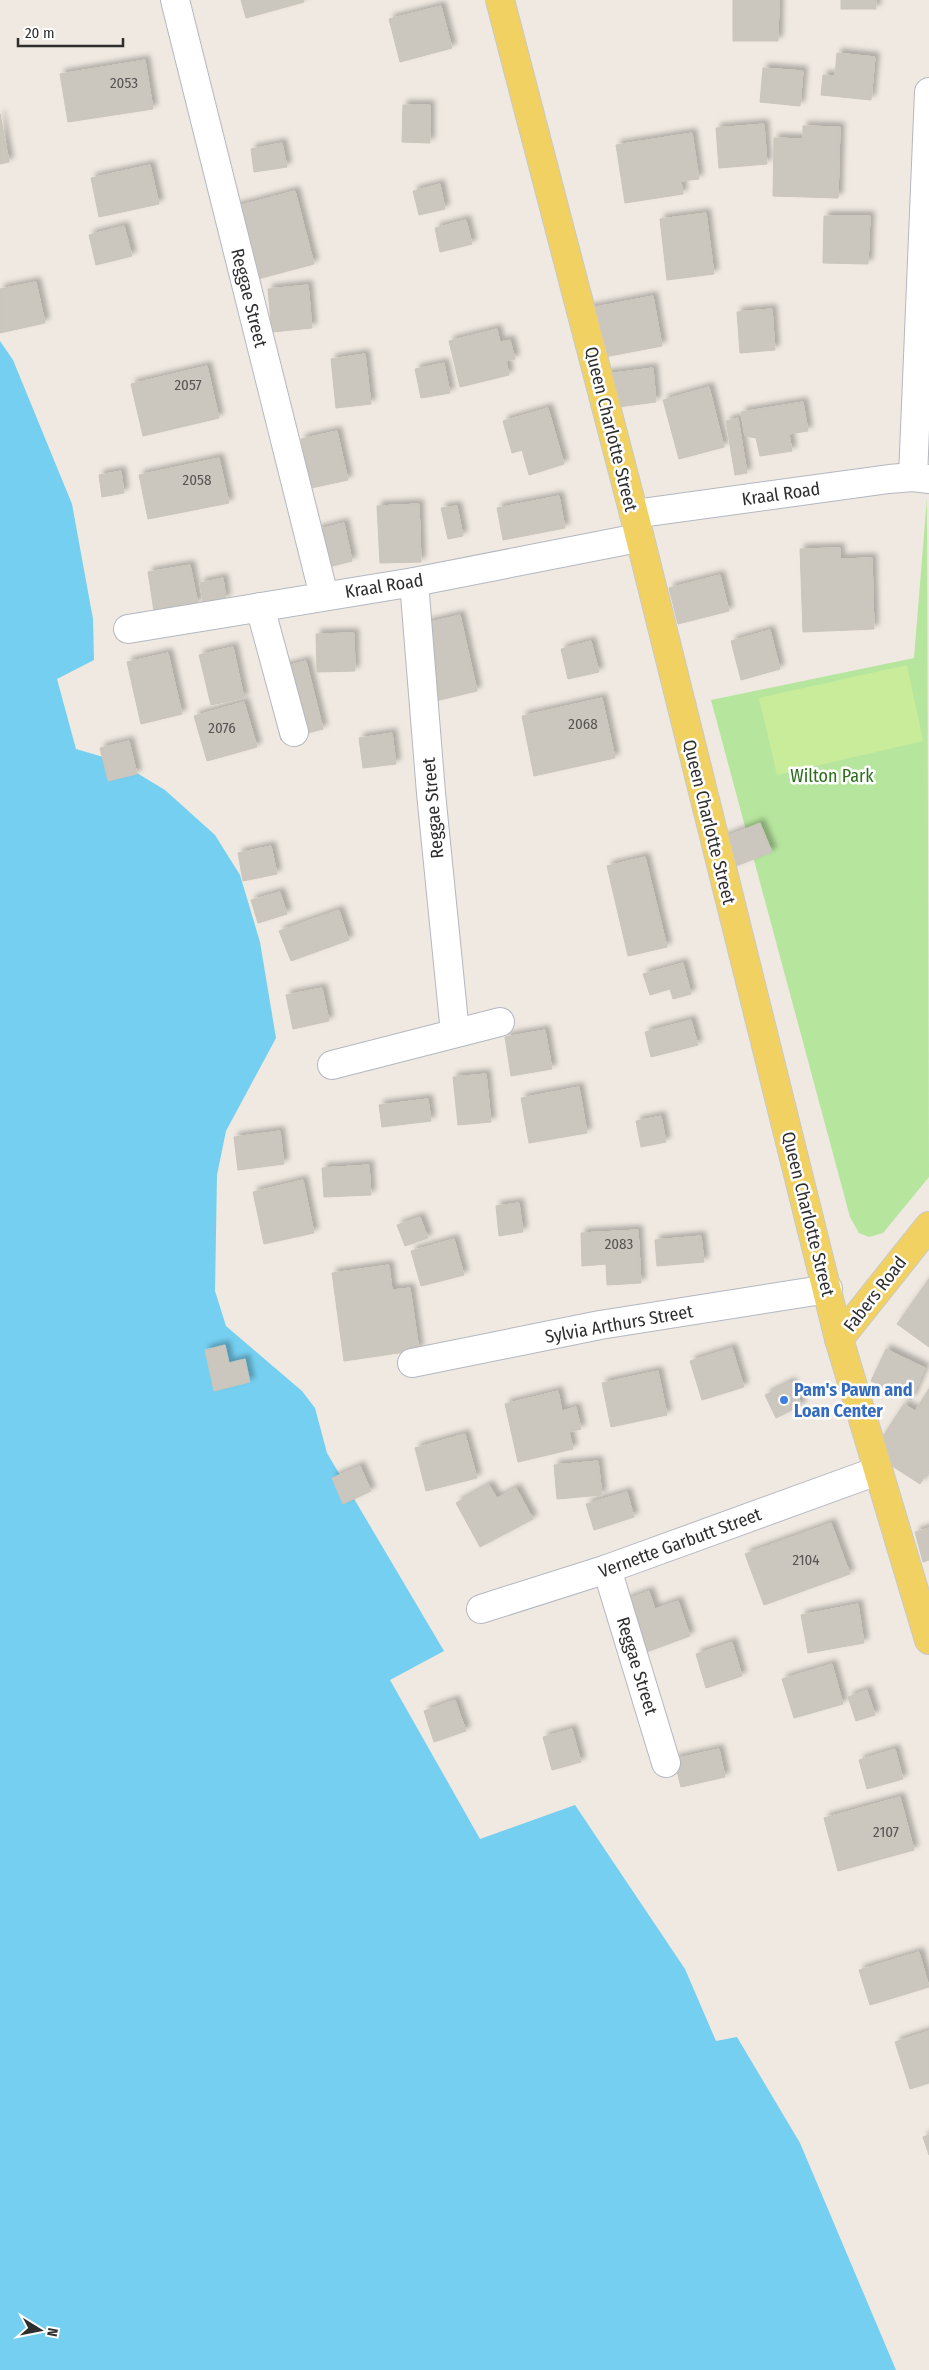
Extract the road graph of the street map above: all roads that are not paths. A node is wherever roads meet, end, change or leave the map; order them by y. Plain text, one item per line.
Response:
1 (175, 0) edge
2 (500, 0) edge
3 (929, 92) edge
4 (921, 478) edge
5 (636, 526) junction
6 (414, 582) junction
7 (324, 596) junction
8 (260, 607) junction
9 (128, 629) dead end
10 (294, 732) dead end
11 (500, 1022) dead end
12 (455, 1033) junction
13 (332, 1064) dead end
14 (929, 1226) edge
15 (828, 1289) junction
16 (839, 1339) junction
17 (412, 1363) dead end
18 (877, 1471) junction
19 (607, 1569) junction
20 (480, 1609) dead end
21 (925, 1611) edge
22 (929, 1640) edge
23 (666, 1763) dead end

1 - 7 street, Reggae Street
2 - 5 main road, Queen Charlotte Street
3 - 4 street
4 - 5 street, Kraal Road
5 - 6 street, Kraal Road
5 - 15 main road, Queen Charlotte Street
6 - 7 street, Kraal Road
6 - 12 street, Reggae Street
7 - 8 street, Kraal Road
8 - 9 street, Kraal Road
8 - 10 street
11 - 12 street
12 - 13 street
14 - 16 main road, Fabers Road
15 - 16 main road, Queen Charlotte Street
15 - 17 street, Sylvia Arthurs Street
16 - 18 main road, Queen Charlotte Street
18 - 19 street, Vernette Garbutt Street
18 - 21 main road, Queen Charlotte Street
19 - 20 street, Vernette Garbutt Street
19 - 23 street, Reggae Street
21 - 22 main road, Queen Charlotte Street

